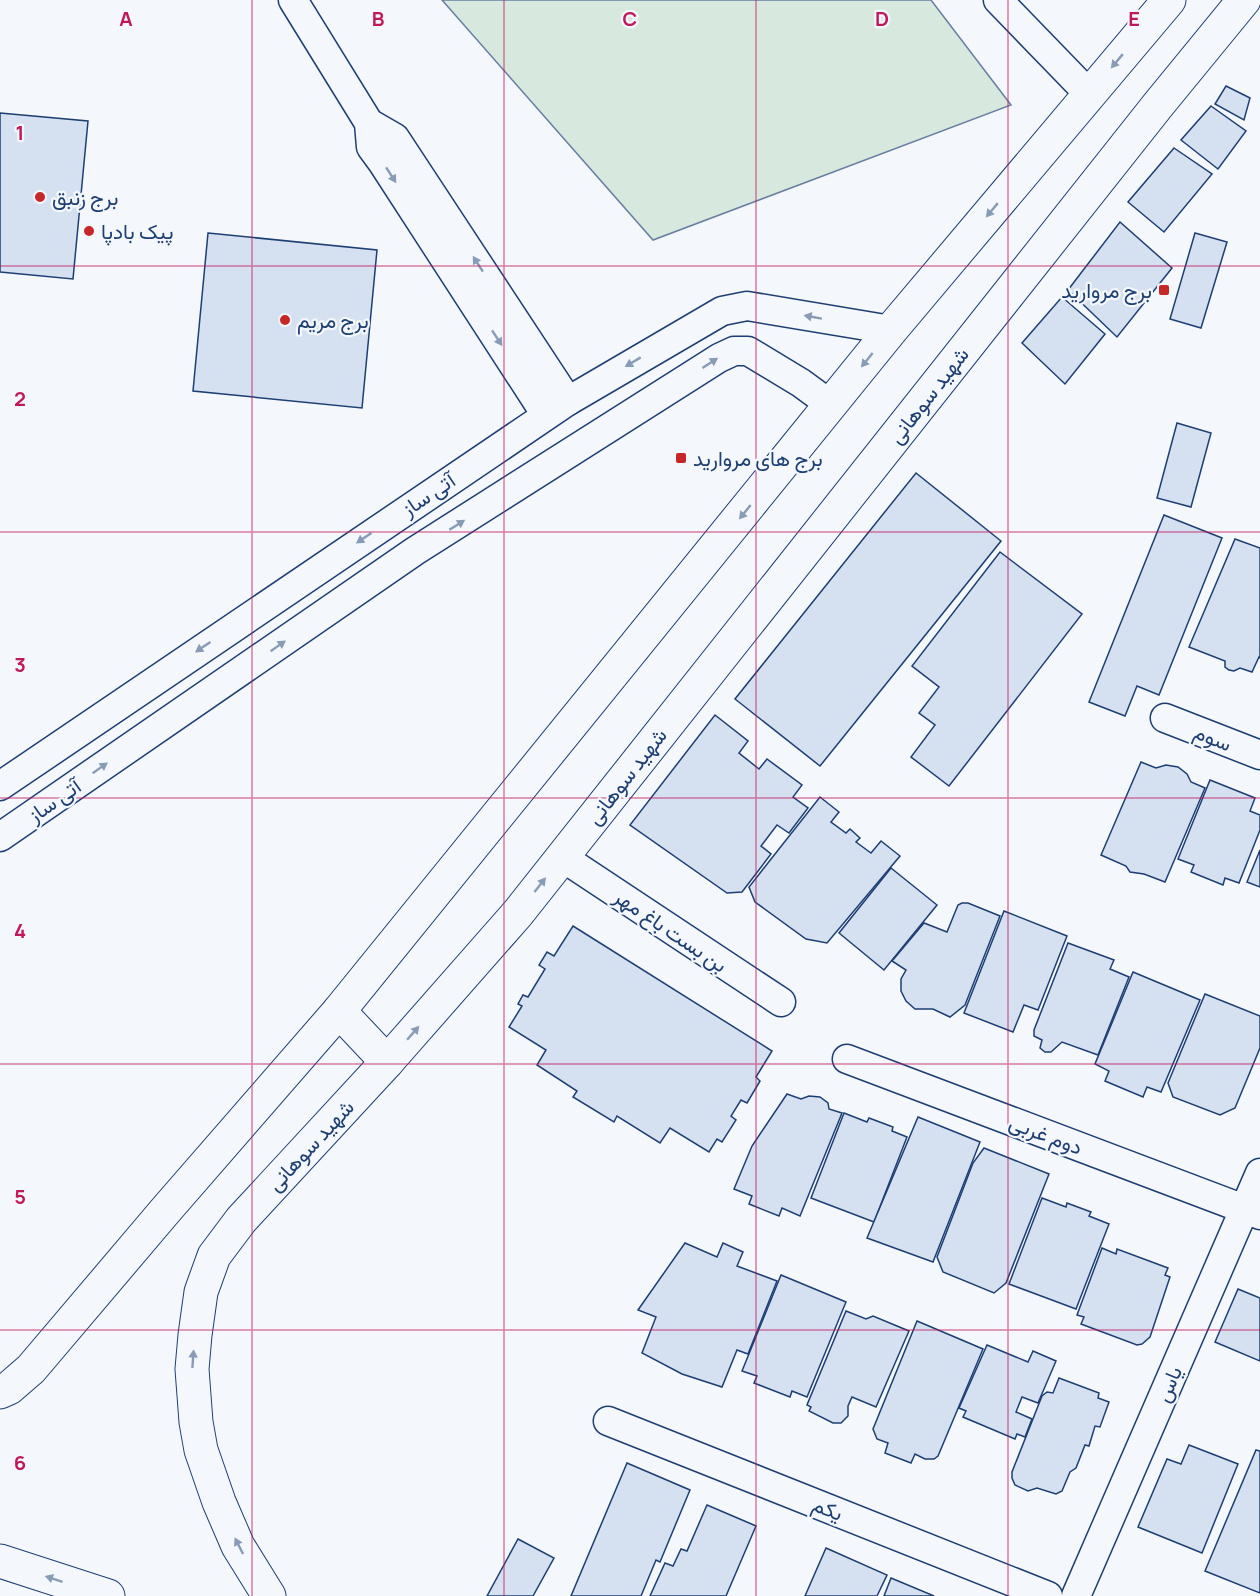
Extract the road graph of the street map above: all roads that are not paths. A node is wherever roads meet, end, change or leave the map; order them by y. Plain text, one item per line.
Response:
1 (293, 0) edge
2 (998, 0) edge
3 (1169, 0) edge
4 (1244, 0) edge
5 (1089, 94) junction
6 (891, 330) junction
7 (831, 405) junction
8 (557, 408) junction
9 (393, 518) junction
10 (415, 551) junction
11 (1165, 718) dead end
12 (1260, 756) edge
13 (0, 786) edge
14 (0, 837) edge
15 (562, 857) junction
16 (781, 1002) dead end
17 (339, 1011) junction
18 (847, 1059) dead end
19 (387, 1062) junction
20 (1260, 1173) edge
21 (1252, 1212) edge
22 (0, 1392) edge
23 (608, 1421) dead end
24 (0, 1561) edge
25 (108, 1596) edge
26 (269, 1596) edge
27 (1048, 1596) edge
28 (1076, 1596) edge

1 - 8 street
2 - 5 street
3 -> 5 main road
4 - 15 main road, شهید سوهانی
5 -> 6 main road
6 -> 7 main road
6 -> 8 street, آتی ساز
10 -> 7 street, آتی ساز
7 -> 17 main road
8 - 9 street, آتی ساز
9 - 10 street
9 -> 13 street, آتی ساز
14 -> 10 street, آتی ساز
11 - 12 street, سوم
15 - 16 street, بن بست باغ مهر
19 -> 15 main road, شهید سوهانی
17 - 19 main road
17 - 22 main road
18 - 21 street, دوم غربی
26 -> 19 main road, شهید سوهانی
20 - 21 street, یاس
21 - 28 street, یاس
23 - 27 street, یکم
25 -> 24 main road

